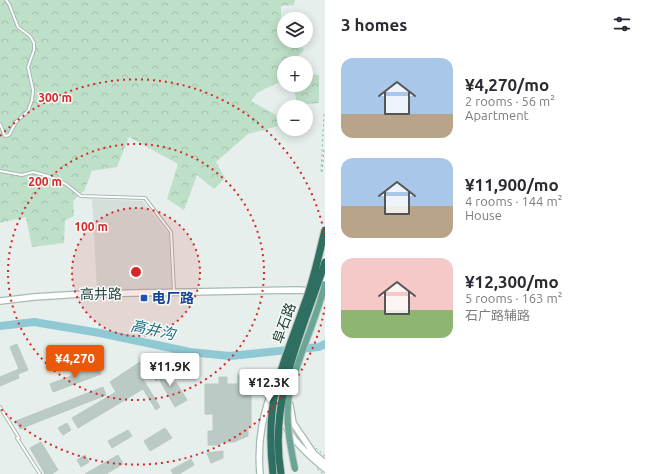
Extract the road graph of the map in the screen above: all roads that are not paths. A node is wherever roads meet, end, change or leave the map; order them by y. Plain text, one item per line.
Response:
1 (6, 0) edge
2 (0, 124) edge
3 (0, 171) edge
4 (325, 225) edge
5 (325, 230) edge
6 (325, 262) edge
7 (325, 274) edge
8 (325, 284) edge
9 (308, 290) junction
10 (321, 291) junction
11 (174, 292) junction
12 (0, 301) edge
13 (281, 366) junction
14 (0, 407) edge
15 (280, 412) junction
16 (325, 463) edge
17 (295, 468) dead end
18 (325, 469) edge
19 (40, 474) edge
20 (260, 474) edge
21 (263, 474) edge
22 (273, 474) edge
23 (281, 474) edge

1 - 2 lane
3 - 11 lane
4 - 9 street
5 - 22 highway, 阜石路, bridge
6 - 23 highway, 阜石路, bridge
7 - 10 street
8 - 17 main road, bridge
9 - 10 street, 高井路
9 - 11 street, 高井路
9 - 13 street, bridge
10 - 16 street, bridge
11 - 12 street, 高井路
13 - 15 street
13 - 20 street
14 - 19 lane
15 - 18 street
15 - 21 street

